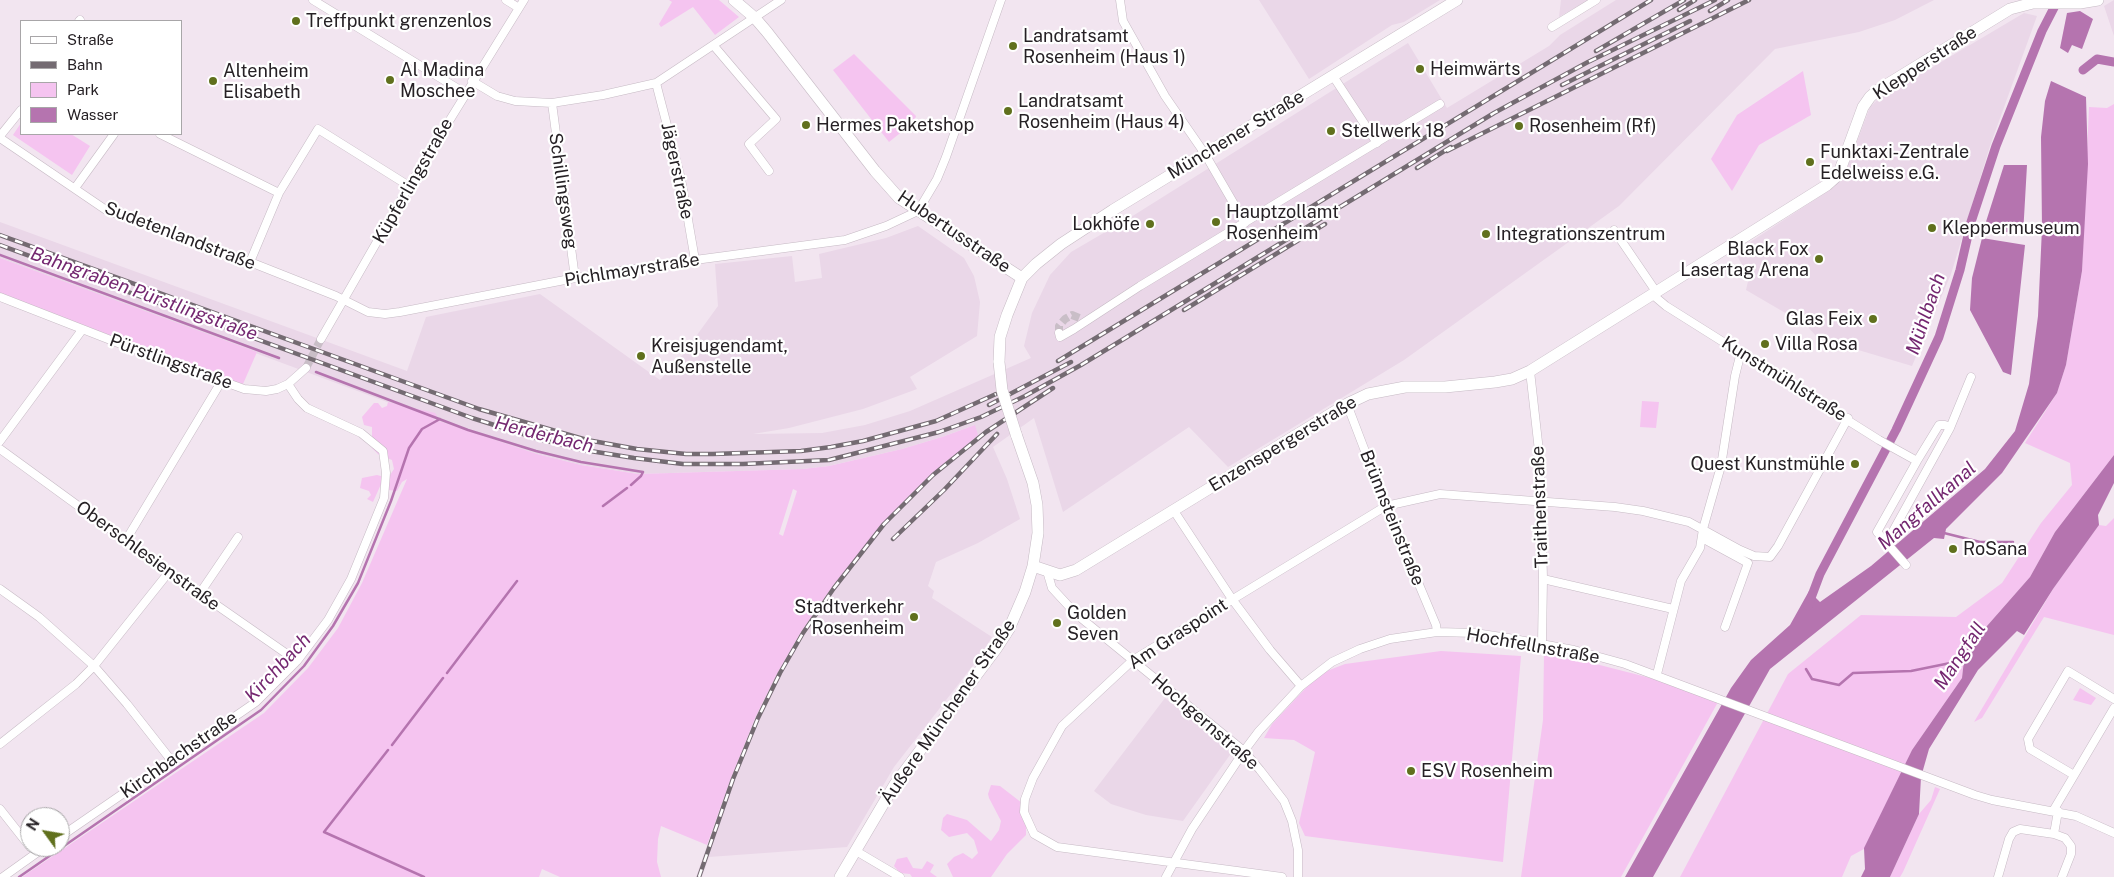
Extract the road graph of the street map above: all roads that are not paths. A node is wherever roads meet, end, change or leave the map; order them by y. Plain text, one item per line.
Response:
1 (313, 0) edge
2 (506, 0) edge
3 (524, 0) edge
4 (734, 0) edge
5 (781, 0) edge
6 (1001, 0) edge
7 (1120, 0) edge
8 (1457, 0) edge
9 (1596, 0) edge
10 (2098, 0) edge
11 (327, 4) edge
12 (519, 8) junction
13 (755, 18) junction
14 (1552, 27) dead end
15 (714, 46) junction
16 (1333, 76) junction
17 (472, 81) junction
18 (656, 83) junction
19 (465, 93) junction
20 (552, 103) junction
21 (1440, 104) dead end
22 (20, 111) edge
23 (113, 135) edge
24 (162, 135) edge
25 (0, 137) edge
26 (1376, 143) junction
27 (1205, 154) junction
28 (769, 171) dead end
29 (409, 186) junction
30 (75, 188) junction
31 (280, 194) junction
32 (918, 211) junction
33 (1245, 223) junction
34 (1614, 230) dead end
35 (696, 260) junction
36 (250, 262) junction
37 (575, 278) junction
38 (1022, 278) junction
39 (1655, 294) junction
40 (0, 297) edge
41 (344, 300) junction
42 (82, 330) junction
43 (1059, 333) dead end
44 (320, 339) tunnel mouth
45 (1741, 352) junction
46 (306, 368) tunnel mouth
47 (1530, 371) junction
48 (1971, 377) dead end
49 (221, 382) junction
50 (288, 384) junction
51 (1347, 404) junction
52 (1848, 418) junction
53 (1950, 428) junction
54 (0, 441) edge
55 (0, 449) edge
56 (1917, 461) junction
57 (1541, 501) junction
58 (1386, 506) junction
59 (1174, 511) junction
60 (1703, 529) junction
61 (238, 537) dead end
62 (1702, 538) junction
63 (126, 540) junction
64 (1889, 544) junction
65 (1906, 565) dead end
66 (1033, 566) junction
67 (169, 572) junction
68 (1047, 572) junction
69 (1543, 579) junction
70 (0, 589) edge
71 (200, 593) junction
72 (1232, 599) junction
73 (1673, 609) junction
74 (1725, 627) dead end
75 (1437, 632) junction
76 (1542, 644) junction
77 (1133, 660) junction
78 (297, 661) junction
79 (94, 666) junction
80 (1657, 674) junction
81 (1301, 686) junction
82 (2114, 699) edge
83 (2114, 708) edge
84 (0, 744) edge
85 (1244, 752) junction
86 (171, 760) junction
87 (2074, 775) junction
88 (0, 809) edge
89 (2055, 811) junction
90 (70, 830) edge
91 (2114, 833) edge
92 (20, 834) edge
93 (2054, 834) junction
94 (856, 851) junction
95 (32, 857) edge
96 (1172, 863) junction
97 (3, 877) edge
98 (840, 877) edge
99 (900, 877) edge
100 (1166, 877) edge
101 (1282, 877) edge
102 (1298, 877) edge
103 (1302, 877) edge
104 (1307, 877) edge
105 (1998, 877) edge
106 (2062, 877) edge

1 - 11 street
2 - 12 street
3 - 12 street, Küpferlingstraße
4 - 13 main road, Hubertusstraße
5 - 13 street
6 - 32 street
7 - 27 street
8 - 16 main road, Münchener Straße
9 - 14 street
10 - 39 main road, Klepperstraße
11 - 19 street
12 - 17 street, Küpferlingstraße
13 - 15 street
13 - 32 main road, Hubertusstraße
15 - 18 street
15 - 28 street
16 - 26 street
16 - 27 main road, Münchener Straße
17 - 19 street, Küpferlingstraße
17 - 20 street
18 - 20 street
18 - 35 street, Jägerstraße
19 - 29 street, Küpferlingstraße
20 - 37 street, Schillingsweg
21 - 26 street
22 - 25 street
23 - 30 street
24 - 31 street
25 - 30 street, Sudetenlandstraße
26 - 33 street
27 - 33 street
27 - 38 main road, Münchener Straße
29 - 31 street
29 - 41 street, Küpferlingstraße
30 - 36 street, Sudetenlandstraße
31 - 36 street
32 - 35 street, Pichlmayrstraße
32 - 38 main road, Hubertusstraße
33 - 43 street
34 - 39 street, Kunstmühlstraße
35 - 37 street, Pichlmayrstraße
36 - 41 street, Sudetenlandstraße
37 - 41 street, Pichlmayrstraße
38 - 66 main road, Äußere Münchener Straße, bridge
39 - 45 street, Kunstmühlstraße
39 - 47 main road, Enzenspergerstraße
40 - 42 street, Pürstlingstraße
41 - 44 street, Küpferlingstraße
42 - 49 street, Pürstlingstraße
42 - 54 street
45 - 52 street, Kunstmühlstraße
45 - 60 street
46 - 50 street
47 - 51 main road, Enzenspergerstraße
47 - 57 street, Traithenstraße
48 - 53 street
49 - 50 street, Pürstlingstraße
49 - 63 street
50 - 78 street, Kirchbachstraße
51 - 58 street, Brünnsteinstraße
51 - 59 main road, Enzenspergerstraße
52 - 56 street, Kunstmühlstraße
52 - 60 street, Am Graspoint
53 - 56 street
53 - 64 street
55 - 63 street, Oberschlesienstraße
56 - 64 street
57 - 58 street, Am Graspoint
57 - 60 street, Am Graspoint
57 - 69 street, Traithenstraße
58 - 72 street, Am Graspoint
58 - 75 street, Brünnsteinstraße
59 - 68 main road, Enzenspergerstraße
59 - 72 street
60 - 62 street
61 - 71 street
62 - 73 street
62 - 74 street
63 - 67 street, Oberschlesienstraße
64 - 65 street
66 - 68 main road, Enzenspergerstraße
66 - 94 main road, Äußere Münchener Straße
67 - 71 street, Oberschlesienstraße
67 - 79 street
68 - 77 street, Hochgernstraße
69 - 73 street
69 - 76 street, Traithenstraße
70 - 79 street
71 - 78 street, Oberschlesienstraße
72 - 77 street, Am Graspoint
72 - 81 street
73 - 80 street
75 - 76 street, Hochfellnstraße
75 - 81 street, Hochfellnstraße
76 - 80 street, Hochfellnstraße
77 - 85 street, Hochgernstraße
77 - 96 street, Am Graspoint
78 - 86 street, Kirchbachstraße
79 - 84 street
79 - 86 street
80 - 89 street, Hochfellnstraße
81 - 85 street, Hochfellnstraße
82 - 87 street
83 - 87 street
85 - 96 street, Hochfellnstraße
85 - 102 street, Hochgernstraße
86 - 90 street, Kirchbachstraße
87 - 89 street
88 - 92 street
89 - 91 street, Hochfellnstraße
89 - 93 street
93 - 105 street
93 - 106 street
94 - 98 main road, Äußere Münchener Straße
94 - 99 street
95 - 97 street
96 - 100 street, Hochfellnstraße
96 - 101 street, Am Graspoint
103 - 104 street

